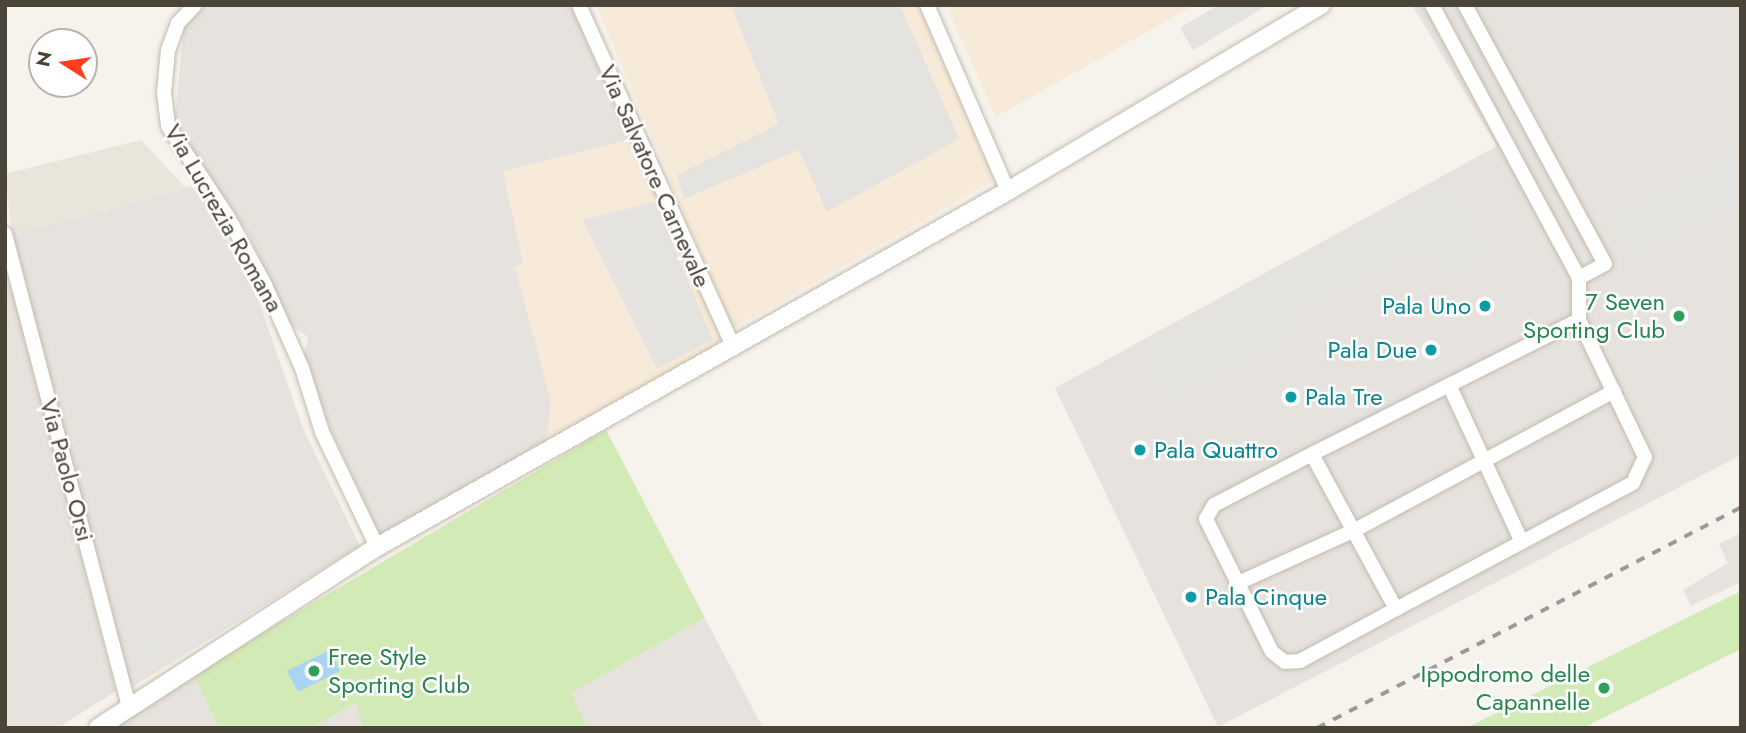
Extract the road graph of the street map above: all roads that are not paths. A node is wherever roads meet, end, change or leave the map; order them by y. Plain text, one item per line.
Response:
1 (195, 5) edge
2 (579, 5) edge
3 (927, 5) edge
4 (1321, 5) edge
5 (1432, 5) edge
6 (1465, 5) edge
7 (1008, 191) junction
8 (5, 234) edge
9 (1579, 278) junction
10 (1579, 320) junction
11 (733, 346) junction
12 (1450, 385) junction
13 (1614, 391) junction
14 (1312, 454) junction
15 (1484, 461) junction
16 (1353, 531) junction
17 (1522, 542) junction
18 (377, 547) junction
19 (1236, 584) junction
20 (1396, 610) junction
21 (129, 707) junction
22 (98, 728) edge

1 - 18 street, Via Lucrezia Romana
2 - 11 street, Via Salvatore Carnevale
3 - 7 street
4 - 7 street
5 - 9 street
6 - 9 street
7 - 11 street
8 - 21 street, Via Paolo Orsi
9 - 10 street
10 - 12 street
10 - 13 street
11 - 18 street
12 - 14 street
12 - 15 street
13 - 15 street
13 - 17 street
14 - 16 street
14 - 19 street
15 - 16 street
15 - 17 street
16 - 19 street
16 - 20 street
17 - 20 street
18 - 21 street
19 - 20 street
21 - 22 street

